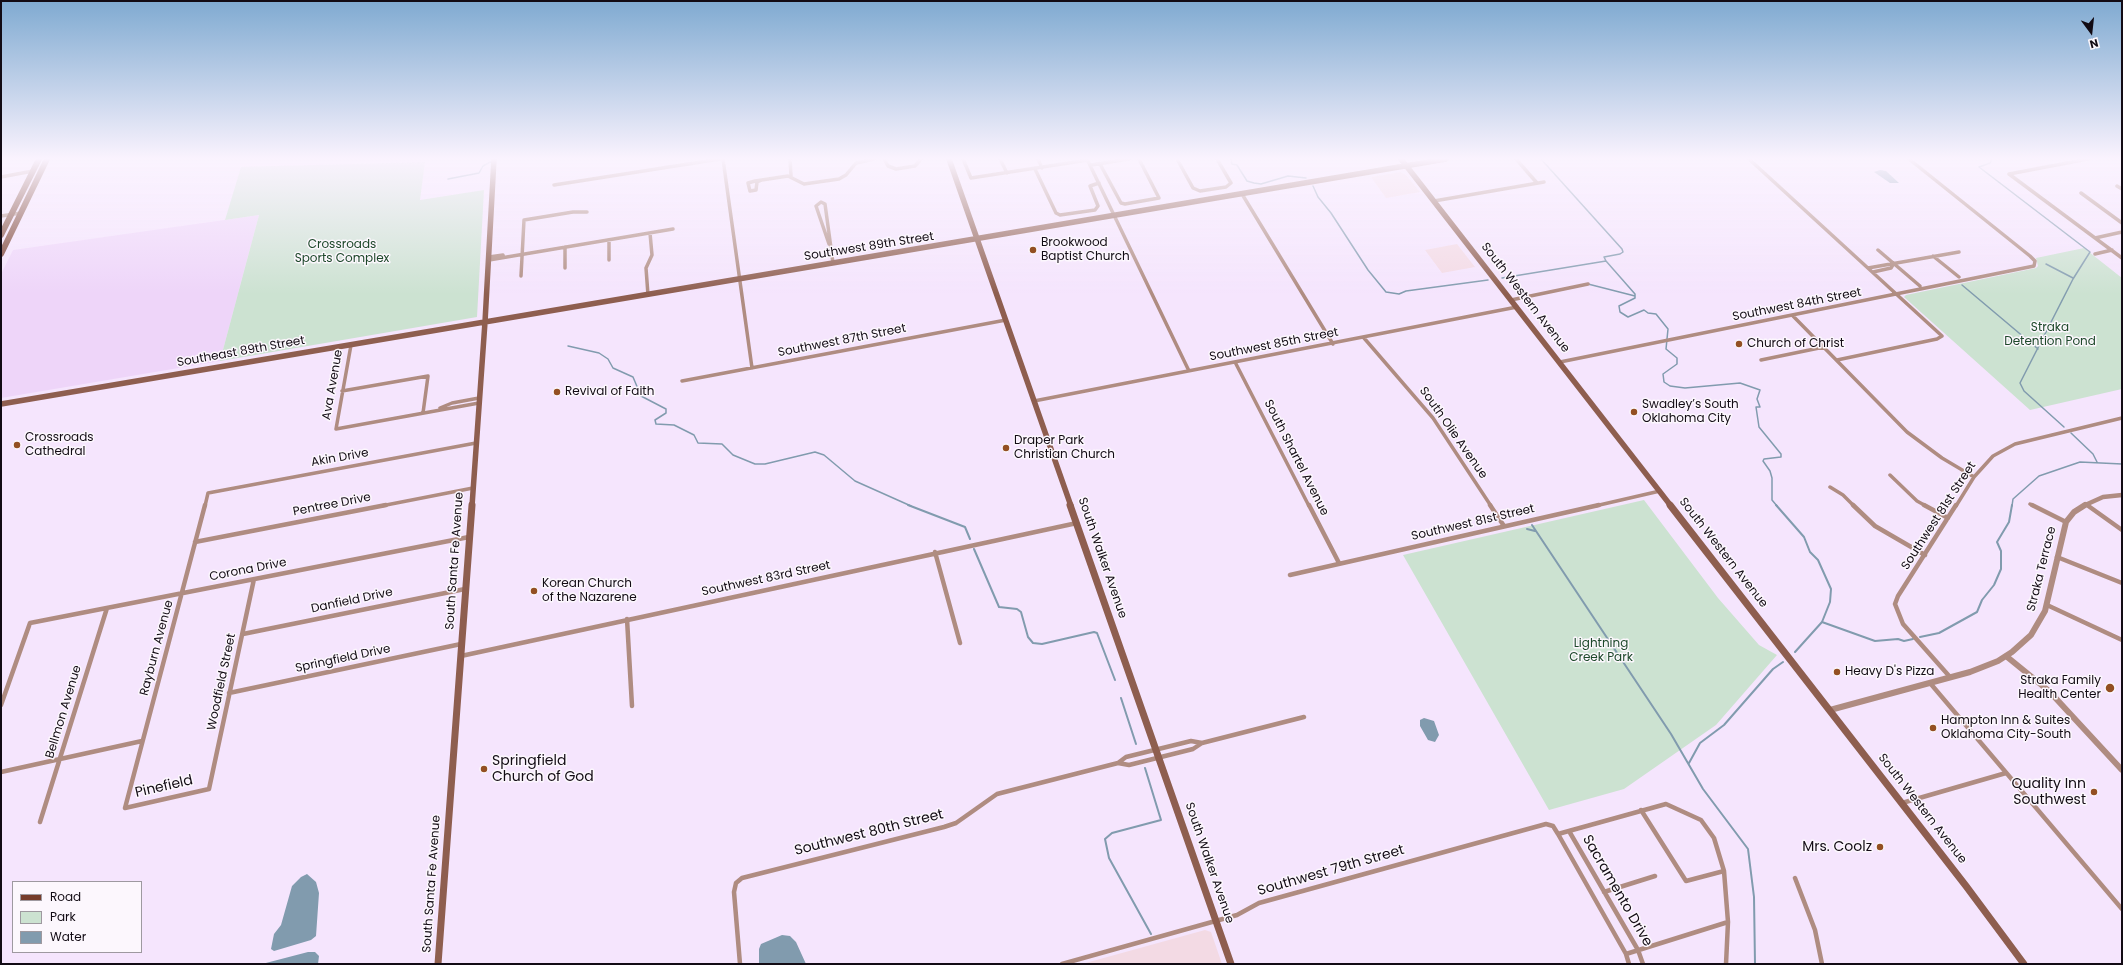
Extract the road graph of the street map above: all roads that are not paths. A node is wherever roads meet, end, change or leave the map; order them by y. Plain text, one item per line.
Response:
1 (16, 204) edge
2 (26, 204) edge
3 (492, 204) edge
4 (729, 204) edge
5 (818, 204) edge
6 (825, 204) edge
7 (965, 204) edge
8 (1052, 204) edge
9 (1097, 204) edge
10 (1110, 204) edge
11 (1181, 204) edge
12 (1248, 204) edge
13 (1436, 204) edge
14 (1798, 204) edge
15 (1965, 204) edge
16 (2049, 204) edge
17 (2097, 204) edge
18 (587, 212) dead end
19 (21, 214) junction
20 (11, 215) junction
21 (1115, 215) junction
22 (1, 216) edge
23 (2122, 222) edge
24 (673, 229) dead end
25 (827, 231) junction
26 (2122, 232) edge
27 (650, 233) junction
28 (1, 235) edge
29 (2095, 238) junction
30 (978, 239) junction
31 (608, 240) junction
32 (565, 247) junction
33 (1878, 250) dead end
34 (2112, 250) junction
35 (1959, 252) dead end
36 (1, 254) edge
37 (522, 254) junction
38 (2095, 254) dead end
39 (1933, 256) junction
40 (489, 258) junction
41 (2122, 258) edge
42 (609, 260) dead end
43 (833, 263) junction
44 (1894, 263) junction
45 (565, 268) dead end
46 (1868, 268) junction
47 (1873, 272) junction
48 (521, 276) dead end
49 (1959, 278) dead end
50 (740, 279) junction
51 (1588, 284) dead end
52 (1920, 286) dead end
53 (1898, 294) junction
54 (648, 295) junction
55 (1511, 300) junction
56 (1517, 308) junction
57 (1792, 316) junction
58 (1006, 320) junction
59 (485, 322) junction
60 (1364, 338) junction
61 (1333, 344) junction
62 (350, 345) junction
63 (1824, 347) junction
64 (1761, 360) dead end
65 (1837, 360) junction
66 (1235, 362) junction
67 (1560, 362) junction
68 (752, 368) junction
69 (1189, 371) junction
70 (682, 381) dead end
71 (342, 392) junction
72 (479, 400) junction
73 (1034, 401) junction
74 (1, 404) edge
75 (423, 413) junction
76 (2121, 419) edge
77 (476, 443) junction
78 (1890, 475) dead end
79 (1974, 477) junction
80 (1830, 487) dead end
81 (473, 488) junction
82 (1660, 491) junction
83 (208, 493) joint
84 (2122, 495) edge
85 (2030, 504) dead end
86 (2086, 504) junction
87 (1948, 518) junction
88 (2066, 522) junction
89 (1077, 523) junction
90 (1504, 526) junction
91 (2122, 530) edge
92 (469, 537) junction
93 (195, 542) junction
94 (936, 552) junction
95 (1925, 555) junction
96 (2057, 557) junction
97 (1339, 563) junction
98 (1290, 575) dead end
99 (254, 579) junction
100 (2122, 583) edge
101 (465, 588) junction
102 (181, 594) junction
103 (2047, 604) junction
104 (107, 608) junction
105 (627, 619) junction
106 (243, 634) junction
107 (2122, 640) edge
108 (960, 643) dead end
109 (461, 644) junction
110 (460, 656) junction
111 (2006, 656) junction
112 (1950, 677) junction
113 (1930, 683) junction
114 (229, 693) junction
115 (1, 705) edge
116 (632, 706) dead end
117 (1830, 710) junction
118 (1304, 717) dead end
119 (142, 741) junction
120 (1202, 743) junction
121 (1156, 750) junction
122 (1159, 757) junction
123 (60, 759) junction
124 (1118, 763) junction
125 (2122, 770) edge
126 (1, 772) edge
127 (2006, 773) junction
128 (209, 789) joint
129 (1902, 803) junction
130 (124, 808) joint
131 (1641, 810) junction
132 (40, 822) dead end
133 (1569, 831) junction
134 (1558, 834) junction
135 (1724, 871) junction
136 (1655, 876) dead end
137 (1795, 878) dead end
138 (1604, 892) junction
139 (2122, 909) edge
140 (1216, 921) junction
141 (1728, 922) junction
142 (1638, 950) junction
143 (1626, 954) junction
144 (438, 964) edge
145 (740, 964) edge
146 (1062, 964) edge
147 (1231, 964) edge
148 (1629, 964) edge
149 (1643, 964) edge
150 (1726, 964) edge
151 (1822, 964) edge
152 (2024, 964) edge

1 - 20 main road
2 - 19 main road
3 - 40 main road, South Santa Fe Avenue
4 - 50 street
5 - 25 street
6 - 25 street
7 - 30 main road, South Walker Avenue
8 - 9 street
10 - 21 street
11 - 21 main road, Southwest 89th Street
12 - 61 street
13 - 55 main road, South Western Avenue
14 - 46 street
15 - 53 street, Southwest 84th Street
16 - 29 street
17 - 23 street
18 - 37 street
19 - 20 street
19 - 36 main road
20 - 22 street
20 - 28 main road
21 - 30 main road, Southwest 89th Street
21 - 69 street
24 - 27 street
25 - 43 street
26 - 29 street
27 - 31 street
27 - 54 street
29 - 34 street
30 - 43 main road, Southwest 89th Street
30 - 58 main road, South Walker Avenue
31 - 32 street
31 - 42 street
32 - 37 street
32 - 45 street
33 - 44 street
34 - 38 street
34 - 41 street
35 - 39 street
37 - 40 street
37 - 48 street
39 - 44 street
39 - 49 street
40 - 59 main road, South Santa Fe Avenue
43 - 50 main road, Southwest 89th Street
44 - 46 street
44 - 47 street
44 - 52 street
46 - 47 street
47 - 53 street
50 - 54 main road, Southwest 89th Street
50 - 68 street
51 - 55 street
53 - 57 street, Southwest 84th Street
53 - 65 street
54 - 59 main road, Southwest 89th Street
55 - 56 main road, South Western Avenue
56 - 60 street, Southwest 85th Street
56 - 67 main road, South Western Avenue
57 - 63 street
57 - 67 street, Southwest 84th Street
58 - 68 street, Southwest 87th Street
58 - 73 main road, South Walker Avenue
59 - 62 main road, Southeast 89th Street
59 - 72 main road, South Santa Fe Avenue
60 - 61 street, Southwest 85th Street
60 - 90 street, South Olie Avenue
61 - 66 street, Southwest 85th Street
62 - 71 street, Ava Avenue
62 - 74 main road, Southeast 89th Street
63 - 64 street
63 - 65 street
65 - 79 street
66 - 69 street, Southwest 85th Street
66 - 97 street, South Shartel Avenue
67 - 82 main road, South Western Avenue
68 - 70 street, Southwest 87th Street
69 - 73 street, Southwest 85th Street
71 - 75 street
71 - 75 street, Ava Avenue
72 - 75 street
72 - 77 main road, South Santa Fe Avenue
73 - 89 main road, South Walker Avenue
76 - 79 street, Southwest 81st Street
77 - 81 main road, South Santa Fe Avenue
77 - 83 street, Akin Drive
78 - 87 street
79 - 87 street, Southwest 81st Street
80 - 95 street
81 - 92 main road, South Santa Fe Avenue
81 - 93 street, Pentree Drive
82 - 90 street, Southwest 81st Street
82 - 117 main road, South Western Avenue
83 - 93 street, Rayburn Avenue
84 - 86 street, Straka Terrace
85 - 88 street
86 - 88 street, Straka Terrace
86 - 91 street
87 - 95 street, Southwest 81st Street
88 - 96 street, Straka Terrace
89 - 94 street, Southwest 83rd Street
89 - 121 main road, South Walker Avenue
90 - 97 street, Southwest 81st Street
92 - 99 street, Corona Drive
92 - 101 main road, South Santa Fe Avenue
93 - 102 street, Rayburn Avenue
94 - 105 street, Southwest 83rd Street
94 - 108 street
95 - 112 street, Southwest 81st Street
96 - 100 street
96 - 103 street, Straka Terrace
97 - 98 street, Southwest 81st Street
99 - 102 street, Corona Drive
99 - 106 street, Woodfield Street
101 - 106 street, Danfield Drive
101 - 109 main road, South Santa Fe Avenue
102 - 104 street, Corona Drive
102 - 119 street, Rayburn Avenue
103 - 107 street
103 - 111 street, Straka Terrace
104 - 115 street, Corona Drive
104 - 123 street, Bellmon Avenue
105 - 110 street, Southwest 83rd Street
105 - 116 street
106 - 114 street, Woodfield Street
109 - 110 main road, South Santa Fe Avenue
109 - 114 street, Springfield Drive
110 - 144 main road, South Santa Fe Avenue
111 - 112 street, Straka Terrace
111 - 125 street
112 - 113 street, Straka Terrace
113 - 117 street, Straka Terrace
113 - 127 street
114 - 128 street, Woodfield Street
117 - 129 main road, South Western Avenue
118 - 120 street, Southwest 80th Street
119 - 123 street
119 - 130 street, Rayburn Avenue
120 - 121 street, Southwest 80th Street
120 - 122 street, Southwest 80th Street
121 - 122 main road, South Walker Avenue
121 - 124 street, Southwest 80th Street
122 - 124 street, Southwest 80th Street
122 - 140 main road, South Walker Avenue
123 - 126 street
123 - 132 street, Bellmon Avenue
124 - 145 street, Southwest 80th Street
127 - 129 street
127 - 139 street
128 - 130 street, Pinefield
129 - 152 main road, South Western Avenue
131 - 133 street
131 - 135 street
131 - 135 street
133 - 134 street
133 - 138 street, Sacramento Drive
134 - 140 street, Southwest 79th Street
134 - 143 street
135 - 141 street
136 - 138 street
137 - 151 street
138 - 142 street, Sacramento Drive
140 - 146 street, Southwest 79th Street
140 - 147 main road, South Walker Avenue
141 - 142 street
141 - 150 street
142 - 143 street
142 - 149 street, Sacramento Drive
143 - 148 street

